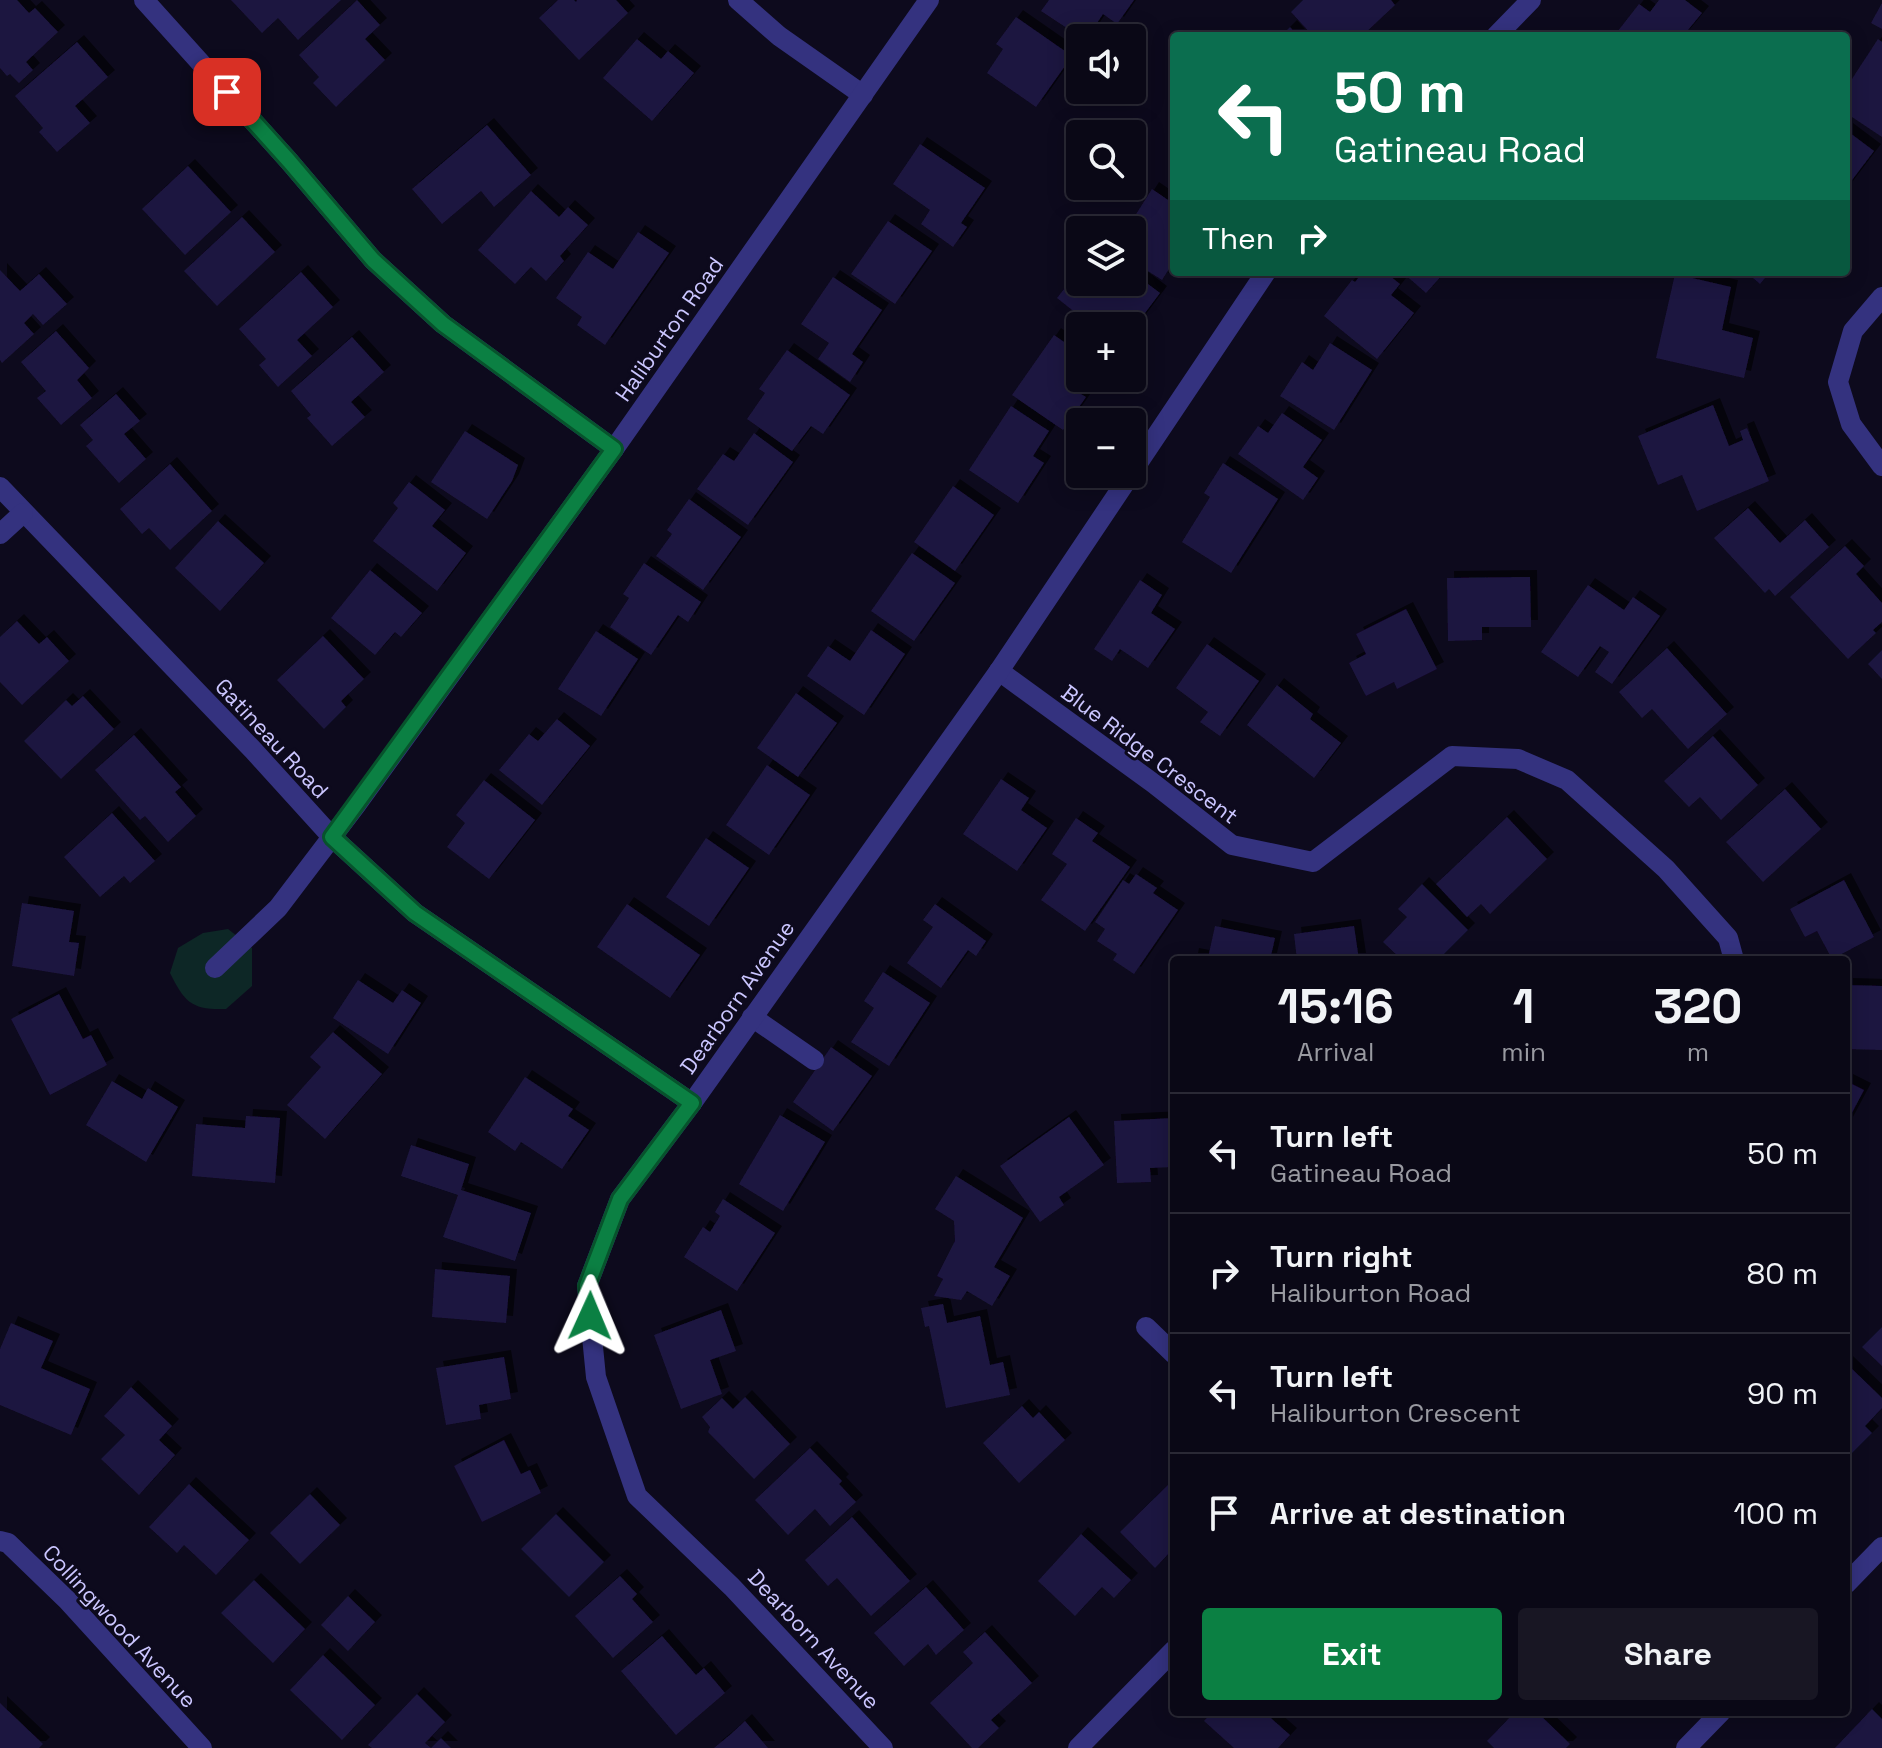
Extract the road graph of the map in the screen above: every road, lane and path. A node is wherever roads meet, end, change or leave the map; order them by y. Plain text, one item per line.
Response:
1 (144, 0) edge
2 (738, 0) edge
3 (929, 0) edge
4 (1531, 0) edge
5 (1500, 32) edge
6 (863, 95) junction
7 (1263, 276) edge
8 (1882, 297) edge
9 (614, 449) junction
10 (1146, 452) edge
11 (1882, 466) edge
12 (0, 487) edge
13 (1122, 488) edge
14 (23, 513) junction
15 (0, 534) edge
16 (999, 671) junction
17 (332, 837) junction
18 (1733, 956) edge
19 (215, 968) dead end
20 (752, 1017) junction
21 (814, 1060) dead end
22 (692, 1103) junction
23 (1146, 1327) dead end
24 (1170, 1350) edge
25 (0, 1541) edge
26 (1882, 1547) edge
27 (1850, 1580) edge
28 (1170, 1654) edge
29 (1717, 1716) edge
30 (202, 1748) edge
31 (883, 1748) edge
32 (1078, 1748) edge
33 (1686, 1748) edge

1 - 9 street
2 - 6 street
3 - 6 street, Haliburton Road
4 - 5 street
6 - 9 street, Haliburton Road
7 - 10 street, Dearborn Avenue
8 - 11 street
9 - 17 street, Haliburton Road
12 - 14 street, Gatineau Road
13 - 16 street, Dearborn Avenue
14 - 15 street
14 - 17 street, Gatineau Road
16 - 18 street, Blue Ridge Crescent
16 - 20 street, Dearborn Avenue
17 - 19 street, Haliburton Road
17 - 22 street, Gatineau Road
20 - 21 street
20 - 22 street, Dearborn Avenue
22 - 31 street, Dearborn Avenue
23 - 24 street
25 - 30 street, Collingwood Avenue
26 - 27 street
28 - 32 street
29 - 33 street

